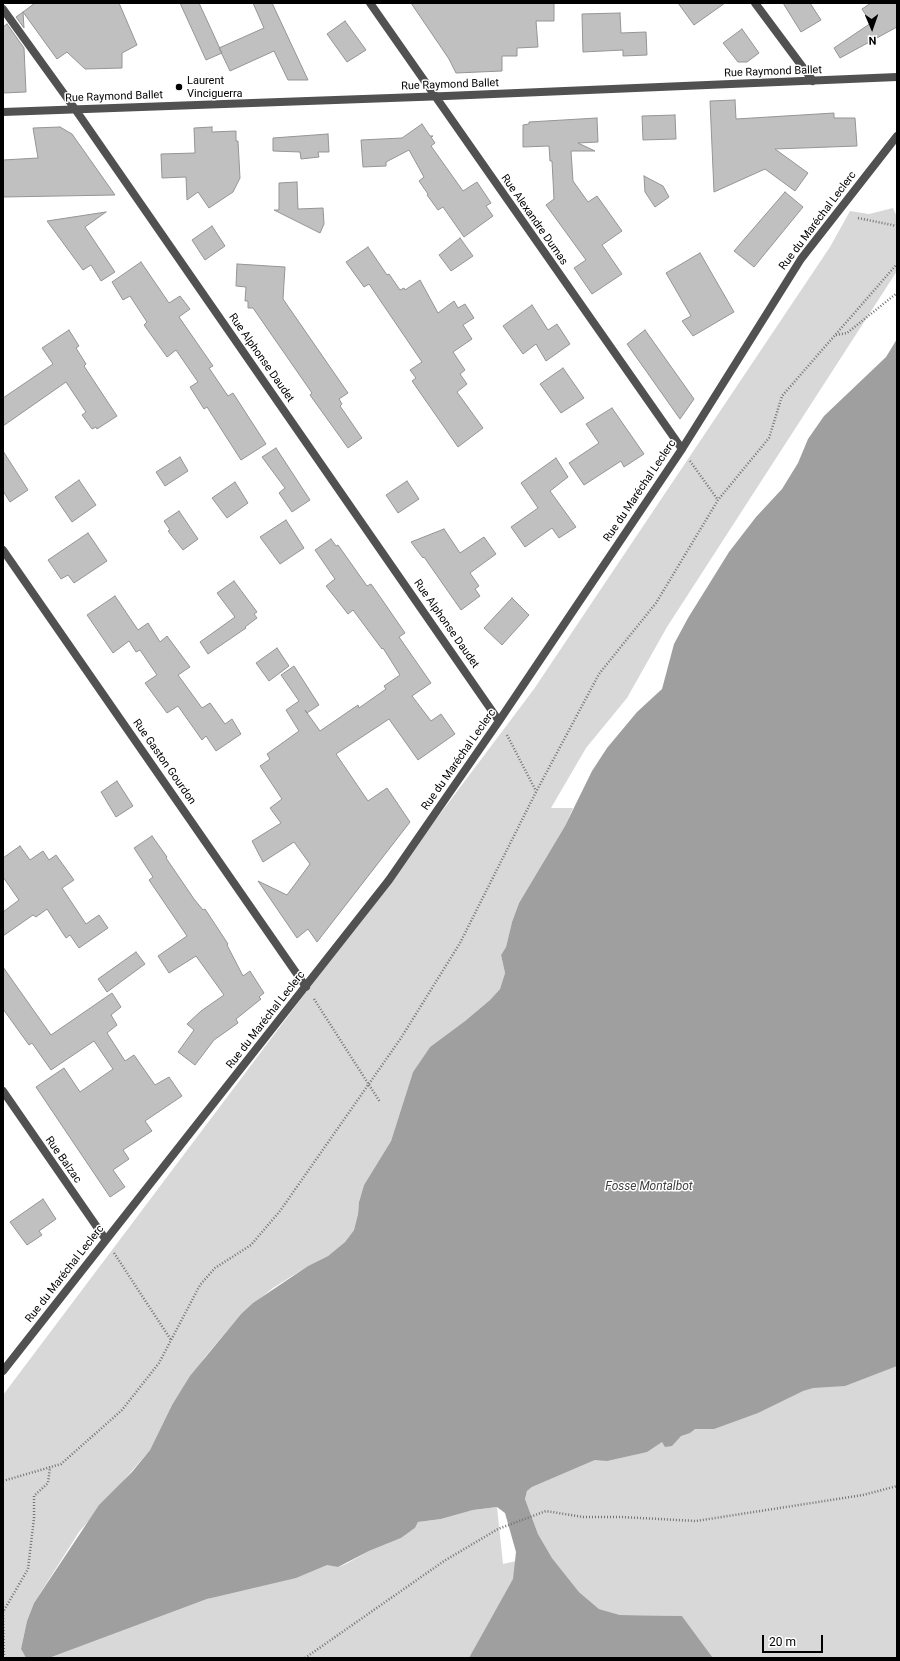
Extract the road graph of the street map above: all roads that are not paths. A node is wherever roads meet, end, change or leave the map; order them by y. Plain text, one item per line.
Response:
1 (370, 3) edge
2 (755, 3) edge
3 (3, 9) edge
4 (897, 77) edge
5 (813, 81) junction
6 (434, 97) junction
7 (75, 109) junction
8 (3, 112) edge
9 (897, 136) edge
10 (682, 449) junction
11 (3, 550) edge
12 (499, 721) junction
13 (306, 987) junction
14 (3, 1091) edge
15 (106, 1240) junction
16 (3, 1371) edge

1 - 6 street, Rue Alexandre Dumas
2 - 5 street
3 - 7 street, Rue Alphonse Daudet
4 - 5 street, Rue Raymond Ballet
5 - 6 street, Rue Raymond Ballet
6 - 7 street, Rue Raymond Ballet
6 - 10 street, Rue Alexandre Dumas
7 - 8 street, Rue Raymond Ballet
7 - 12 street, Rue Alphonse Daudet
9 - 10 street, Rue du Maréchal Leclerc
10 - 12 street, Rue du Maréchal Leclerc
11 - 13 street, Rue Gaston Gourdon
12 - 13 street, Rue du Maréchal Leclerc
13 - 15 street, Rue du Maréchal Leclerc
14 - 15 street, Rue Balzac
15 - 16 street, Rue du Maréchal Leclerc

